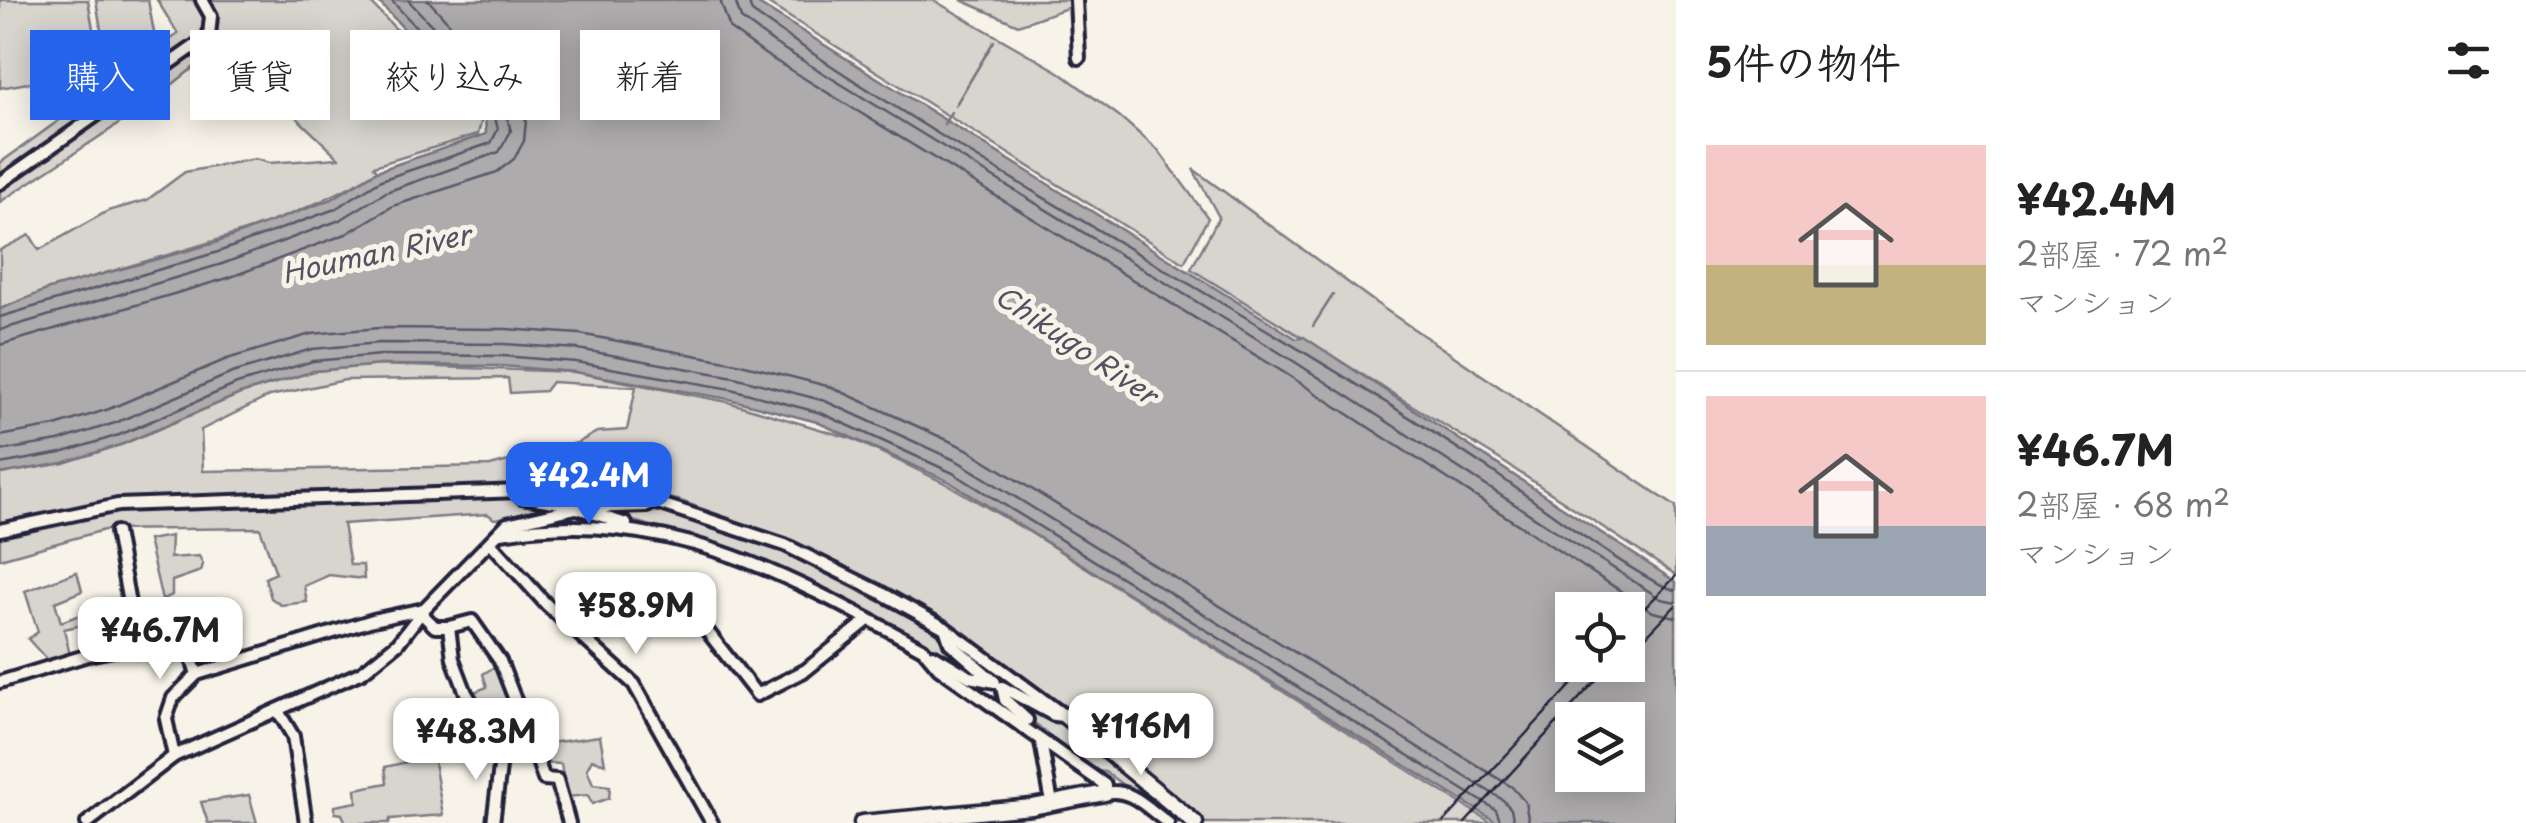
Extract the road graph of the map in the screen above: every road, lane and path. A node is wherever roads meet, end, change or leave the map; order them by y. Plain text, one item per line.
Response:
1 (202, 0) edge
2 (1076, 0) edge
3 (1079, 58) dead end
4 (0, 183) edge
5 (512, 492) junction
6 (658, 503) junction
7 (576, 508) junction
8 (0, 530) edge
9 (646, 531) junction
10 (116, 532) dead end
11 (501, 533) junction
12 (491, 542) junction
13 (680, 596) dead end
14 (422, 611) junction
15 (868, 620) junction
16 (449, 627) junction
17 (945, 628) junction
18 (137, 647) junction
19 (923, 649) junction
20 (197, 674) junction
21 (0, 682) edge
22 (997, 686) junction
23 (278, 711) junction
24 (1064, 716) junction
25 (1039, 739) junction
26 (532, 744) junction
27 (502, 751) junction
28 (174, 756) junction
29 (1106, 793) junction
30 (1052, 803) junction
31 (1164, 822) edge
32 (87, 823) edge
33 (306, 823) edge
34 (493, 823) edge
35 (569, 823) edge
36 (712, 823) edge
37 (862, 823) edge
38 (1195, 823) edge

1 - 4 street
2 - 3 street
5 - 6 street
5 - 7 street
5 - 8 street
6 - 7 street
6 - 17 street
7 - 9 street
7 - 11 street
9 - 11 street
9 - 15 street
10 - 18 street
11 - 12 street
12 - 14 street
12 - 36 street
13 - 15 street
14 - 16 street
14 - 20 street
14 - 23 street
15 - 19 street
16 - 26 street
16 - 27 street
17 - 22 street
17 - 24 street
18 - 20 street
18 - 21 street
19 - 22 street
19 - 25 street
20 - 28 street
22 - 24 street
22 - 25 street
23 - 28 street
23 - 33 street
24 - 38 street
25 - 29 street
25 - 30 street
26 - 27 street
26 - 35 street
27 - 34 street
28 - 32 street
29 - 30 street
29 - 31 street
30 - 37 street

